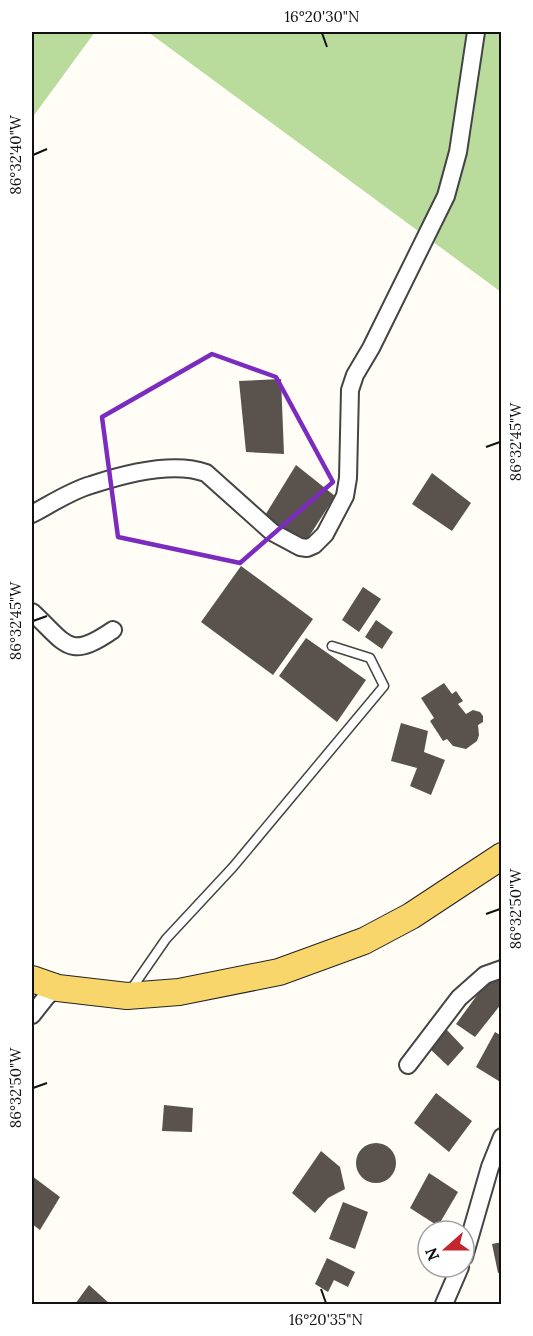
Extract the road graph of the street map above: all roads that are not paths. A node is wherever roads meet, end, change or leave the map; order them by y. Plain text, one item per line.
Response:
1 (476, 32) edge
2 (32, 514) edge
3 (32, 612) edge
4 (113, 630) dead end
5 (332, 646) dead end
6 (501, 856) edge
7 (501, 969) edge
8 (32, 979) edge
9 (58, 988) junction
10 (127, 996) junction
11 (32, 1015) edge
12 (408, 1065) dead end
13 (501, 1137) edge
14 (475, 1219) edge
15 (455, 1279) edge
16 (444, 1305) edge

1 - 2 street
3 - 4 street
5 - 10 lane
6 - 10 main road
7 - 12 street
8 - 9 main road
9 - 10 main road
9 - 11 street
13 - 14 street
15 - 16 street

